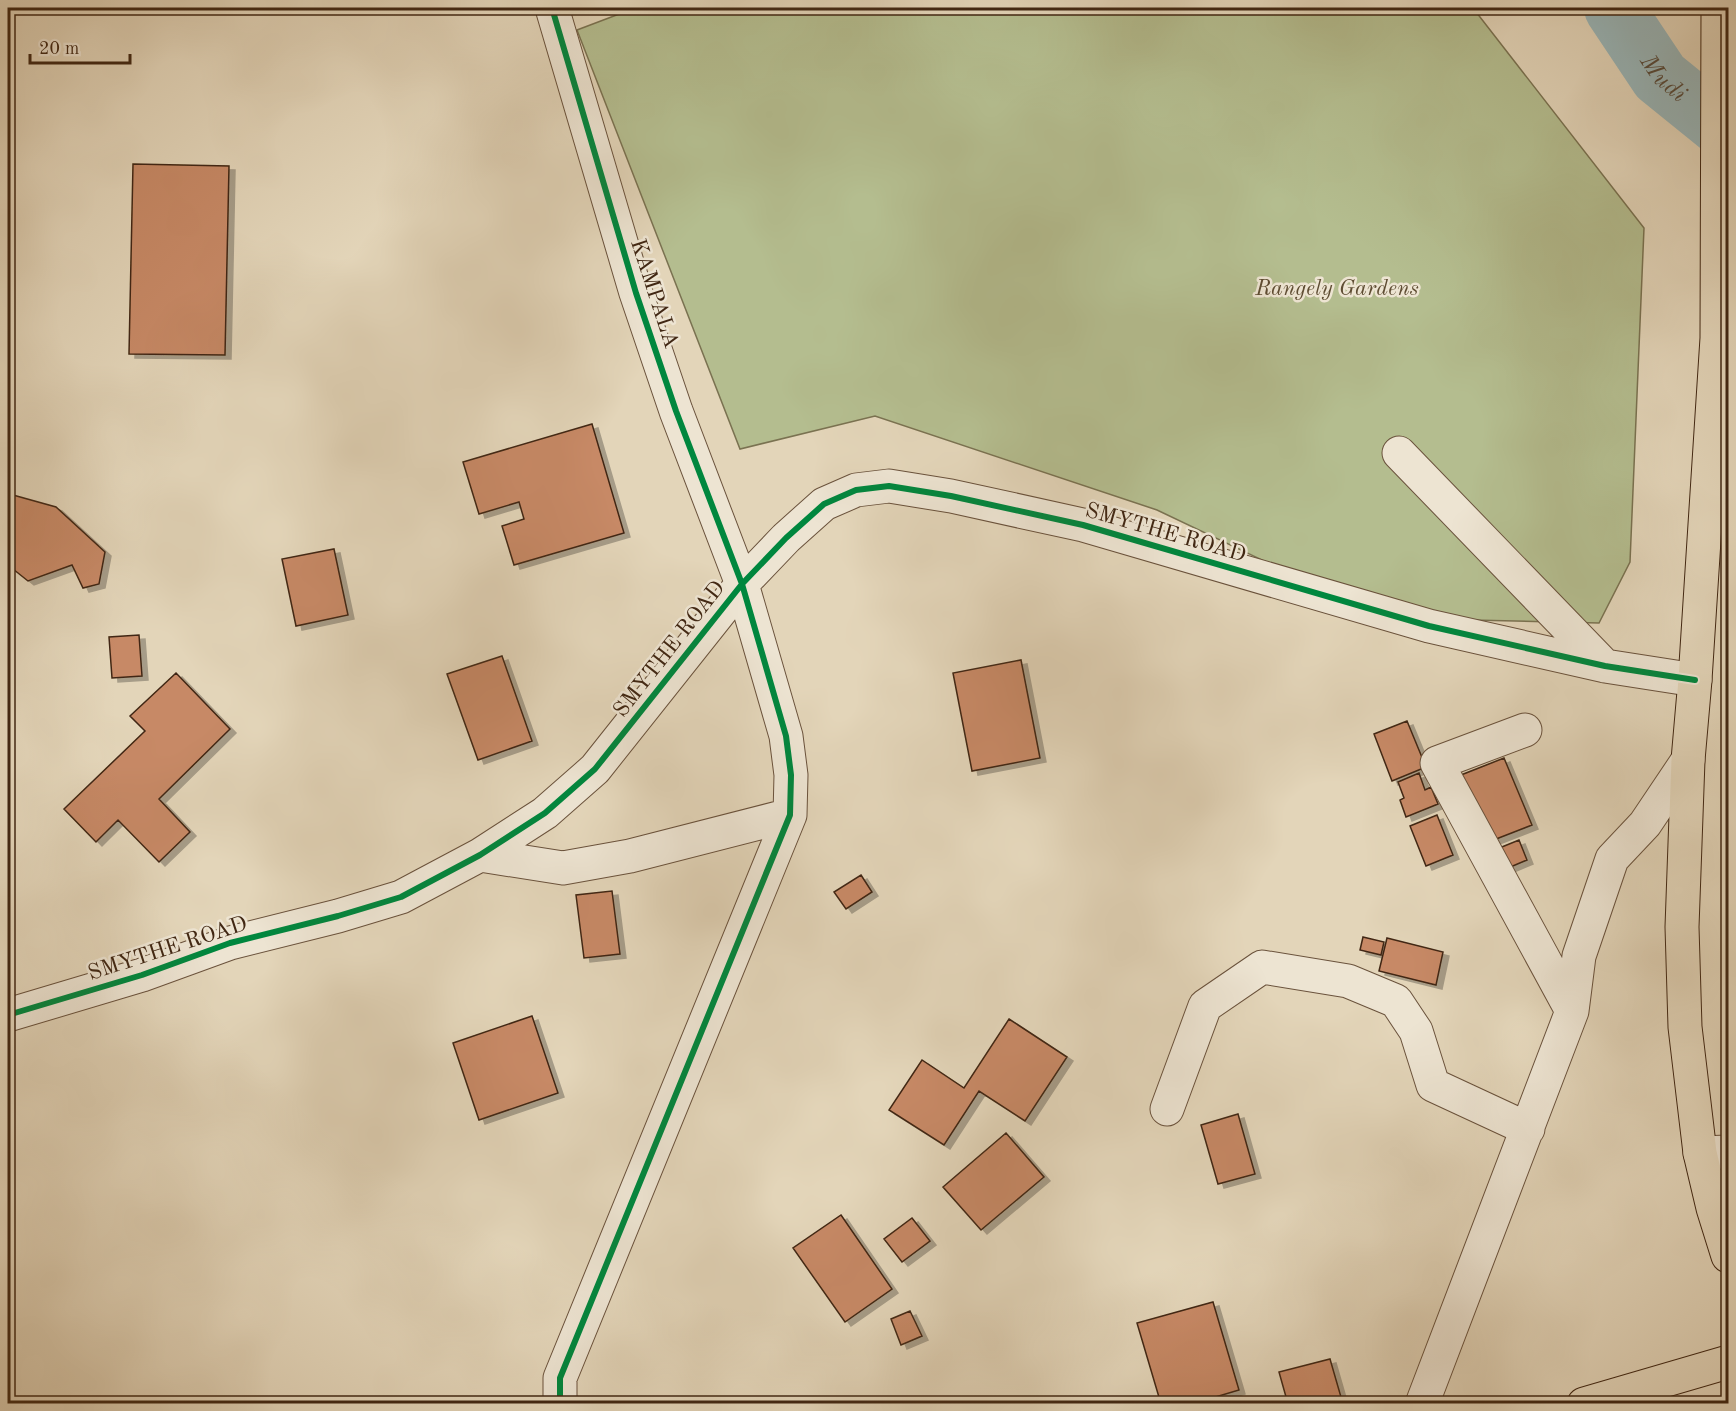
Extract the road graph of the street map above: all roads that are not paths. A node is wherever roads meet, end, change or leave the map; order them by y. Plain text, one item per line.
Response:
1 (552, 8) edge
2 (1722, 22) edge
3 (1399, 453) dead end
4 (742, 584) junction
5 (1605, 666) junction
6 (1695, 680) junction
7 (1525, 730) dead end
8 (1688, 760) junction
9 (790, 815) junction
10 (480, 855) junction
11 (1572, 1011) junction
12 (8, 1016) edge
13 (1167, 1109) dead end
14 (1528, 1128) junction
15 (1714, 1153) edge
16 (1728, 1256) edge
17 (1728, 1362) edge
18 (560, 1404) edge
19 (1422, 1404) edge
20 (1584, 1404) edge

1 - 4 street, KAMPALA
2 - 6 highway
3 - 5 street
4 - 5 street, SMYTHE ROAD
4 - 9 street, KAMPALA
4 - 10 street, SMYTHE ROAD
5 - 6 street, SMYTHE ROAD
6 - 8 highway
7 - 11 street
8 - 11 street
8 - 15 highway
9 - 10 street
9 - 18 street, KAMPALA
10 - 12 street, SMYTHE ROAD
11 - 14 street
13 - 14 street
14 - 19 street
15 - 16 highway
17 - 20 highway

